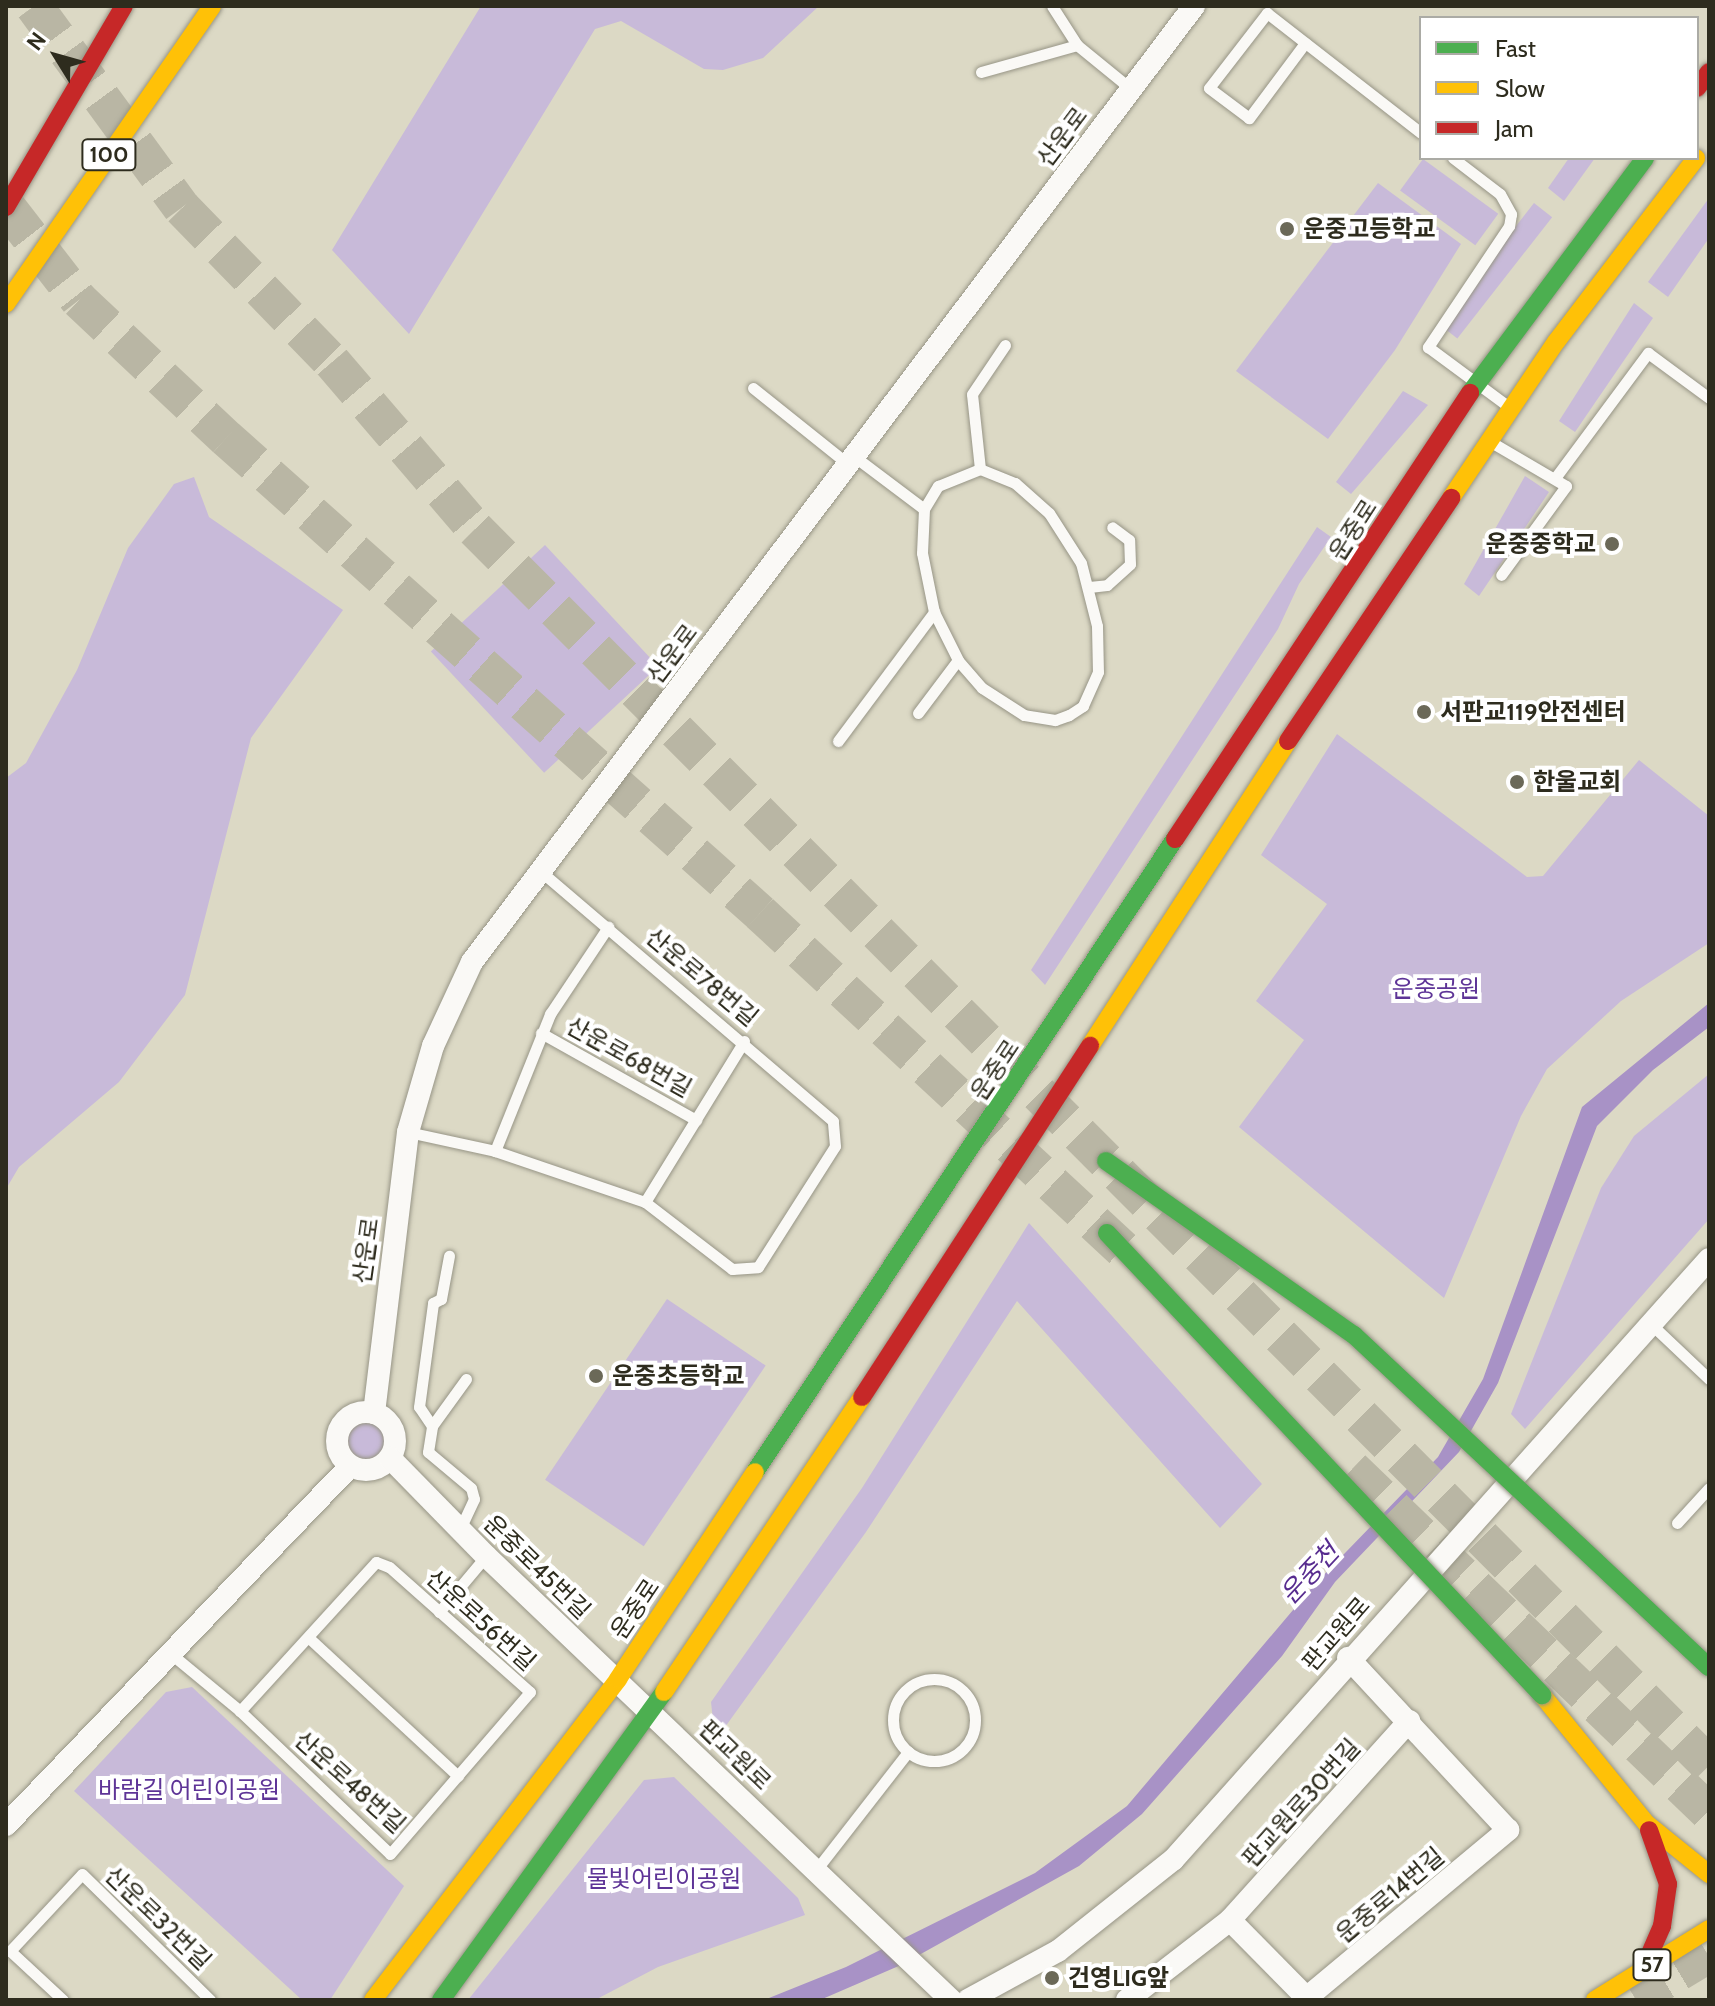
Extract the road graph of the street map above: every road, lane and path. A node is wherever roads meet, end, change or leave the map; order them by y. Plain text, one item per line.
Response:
1 (124, 6) edge
2 (212, 6) edge
3 (1052, 6) edge
4 (1194, 6) edge
5 (1305, 43) junction
6 (1077, 45) junction
7 (981, 72) dead end
8 (1131, 89) junction
9 (1419, 131) edge
10 (1456, 160) edge
11 (1644, 160) edge
12 (1694, 160) edge
13 (6, 207) edge
14 (6, 304) edge
15 (1005, 345) dead end
16 (1476, 384) junction
17 (753, 388) dead end
18 (1709, 398) edge
19 (1512, 410) junction
20 (1491, 442) junction
21 (852, 461) junction
22 (980, 469) junction
23 (1555, 478) junction
24 (924, 509) junction
25 (1112, 527) dead end
26 (1501, 575) dead end
27 (1089, 587) junction
28 (934, 612) junction
29 (958, 660) junction
30 (918, 713) dead end
31 (838, 741) dead end
32 (539, 870) junction
33 (608, 927) junction
34 (541, 1033) junction
35 (744, 1041) junction
36 (696, 1120) junction
37 (408, 1132) junction
38 (495, 1151) junction
39 (1106, 1161) dead end
40 (645, 1202) junction
41 (1107, 1233) dead end
42 (449, 1256) dead end
43 (1709, 1259) edge
44 (1653, 1326) junction
45 (466, 1379) dead end
46 (1709, 1379) edge
47 (374, 1413) junction
48 (432, 1426) junction
49 (390, 1458) junction
50 (350, 1466) junction
51 (1709, 1488) edge
52 (1677, 1523) dead end
53 (460, 1529) junction
54 (486, 1556) junction
55 (439, 1612) junction
56 (309, 1638) junction
57 (169, 1652) junction
58 (1348, 1658) junction
59 (1709, 1667) edge
60 (618, 1679) junction
61 (240, 1711) junction
62 (651, 1711) junction
63 (508, 1717) joint
64 (1409, 1721) junction
65 (908, 1752) junction
66 (458, 1776) junction
67 (1647, 1824) junction
68 (6, 1825) edge
69 (816, 1870) junction
70 (1709, 1874) edge
71 (1230, 1920) junction
72 (1709, 1929) edge
73 (8, 1954) edge
74 (1642, 1972) junction
75 (1306, 1999) edge
76 (63, 2000) edge
77 (210, 2000) edge
78 (373, 2000) edge
79 (441, 2000) edge
80 (951, 2000) edge
81 (968, 2000) edge
82 (1127, 2000) edge
83 (1595, 2000) edge

1 - 13 main road, 100, bridge
2 - 14 main road, 100, bridge
3 - 6 lane
4 - 8 street, 산운로
5 - 5 lane
5 - 9 lane
6 - 7 lane
6 - 8 lane
8 - 21 street, 산운로
10 - 16 lane
11 - 16 main road, 운중로
12 - 19 main road
15 - 22 lane
16 - 19 lane
16 - 60 main road, 운중로
17 - 21 lane
18 - 23 lane
19 - 20 main road
20 - 23 lane
20 - 62 main road
21 - 24 lane
21 - 32 street, 산운로
22 - 24 lane
22 - 27 lane
23 - 26 lane
24 - 28 lane
25 - 27 lane
27 - 29 lane
28 - 29 lane
28 - 31 lane
29 - 30 lane
32 - 33 lane, 산운로78번길
32 - 37 street, 산운로
33 - 34 lane, 산운로68번길
33 - 35 lane, 산운로78번길
34 - 36 lane, 산운로68번길
34 - 38 lane, 산운로68번길
35 - 36 lane, 산운로68번길
35 - 40 lane, 산운로78번길
36 - 40 lane, 산운로68번길
37 - 38 lane
37 - 47 street, 산운로
38 - 40 lane
39 - 59 main road, bridge
41 - 67 main road, bridge
42 - 48 lane
43 - 44 street, 판교원로
44 - 46 lane
44 - 58 street, 판교원로
45 - 48 lane
47 - 49 street
47 - 50 street
48 - 53 lane
49 - 50 street
49 - 53 street, 운중로45번길
50 - 57 street
51 - 52 lane
53 - 54 street, 운중로45번길
54 - 55 lane
54 - 60 street, 운중로45번길
55 - 56 lane, 산운로56번길
55 - 63 lane, 산운로56번길
56 - 61 lane
56 - 66 lane
57 - 61 lane, 산운로48번길
57 - 68 street
58 - 64 street
58 - 81 street, 판교원로
60 - 62 street, 운중로45번길
60 - 78 main road, 운중로
61 - 66 lane, 산운로48번길
62 - 69 street, 판교원로
62 - 79 main road
63 - 66 lane, 산운로48번길
64 - 71 street, 판교원로30번길
64 - 75 street, 운중로14번길
65 - 65 lane
65 - 69 lane
67 - 70 main road
67 - 74 main road
69 - 80 street, 판교원로
71 - 75 street
71 - 82 street, 판교원로30번길
72 - 74 main road, 57
73 - 76 lane, 산운로32번길
73 - 77 lane, 산운로32번길
74 - 83 main road, 57

